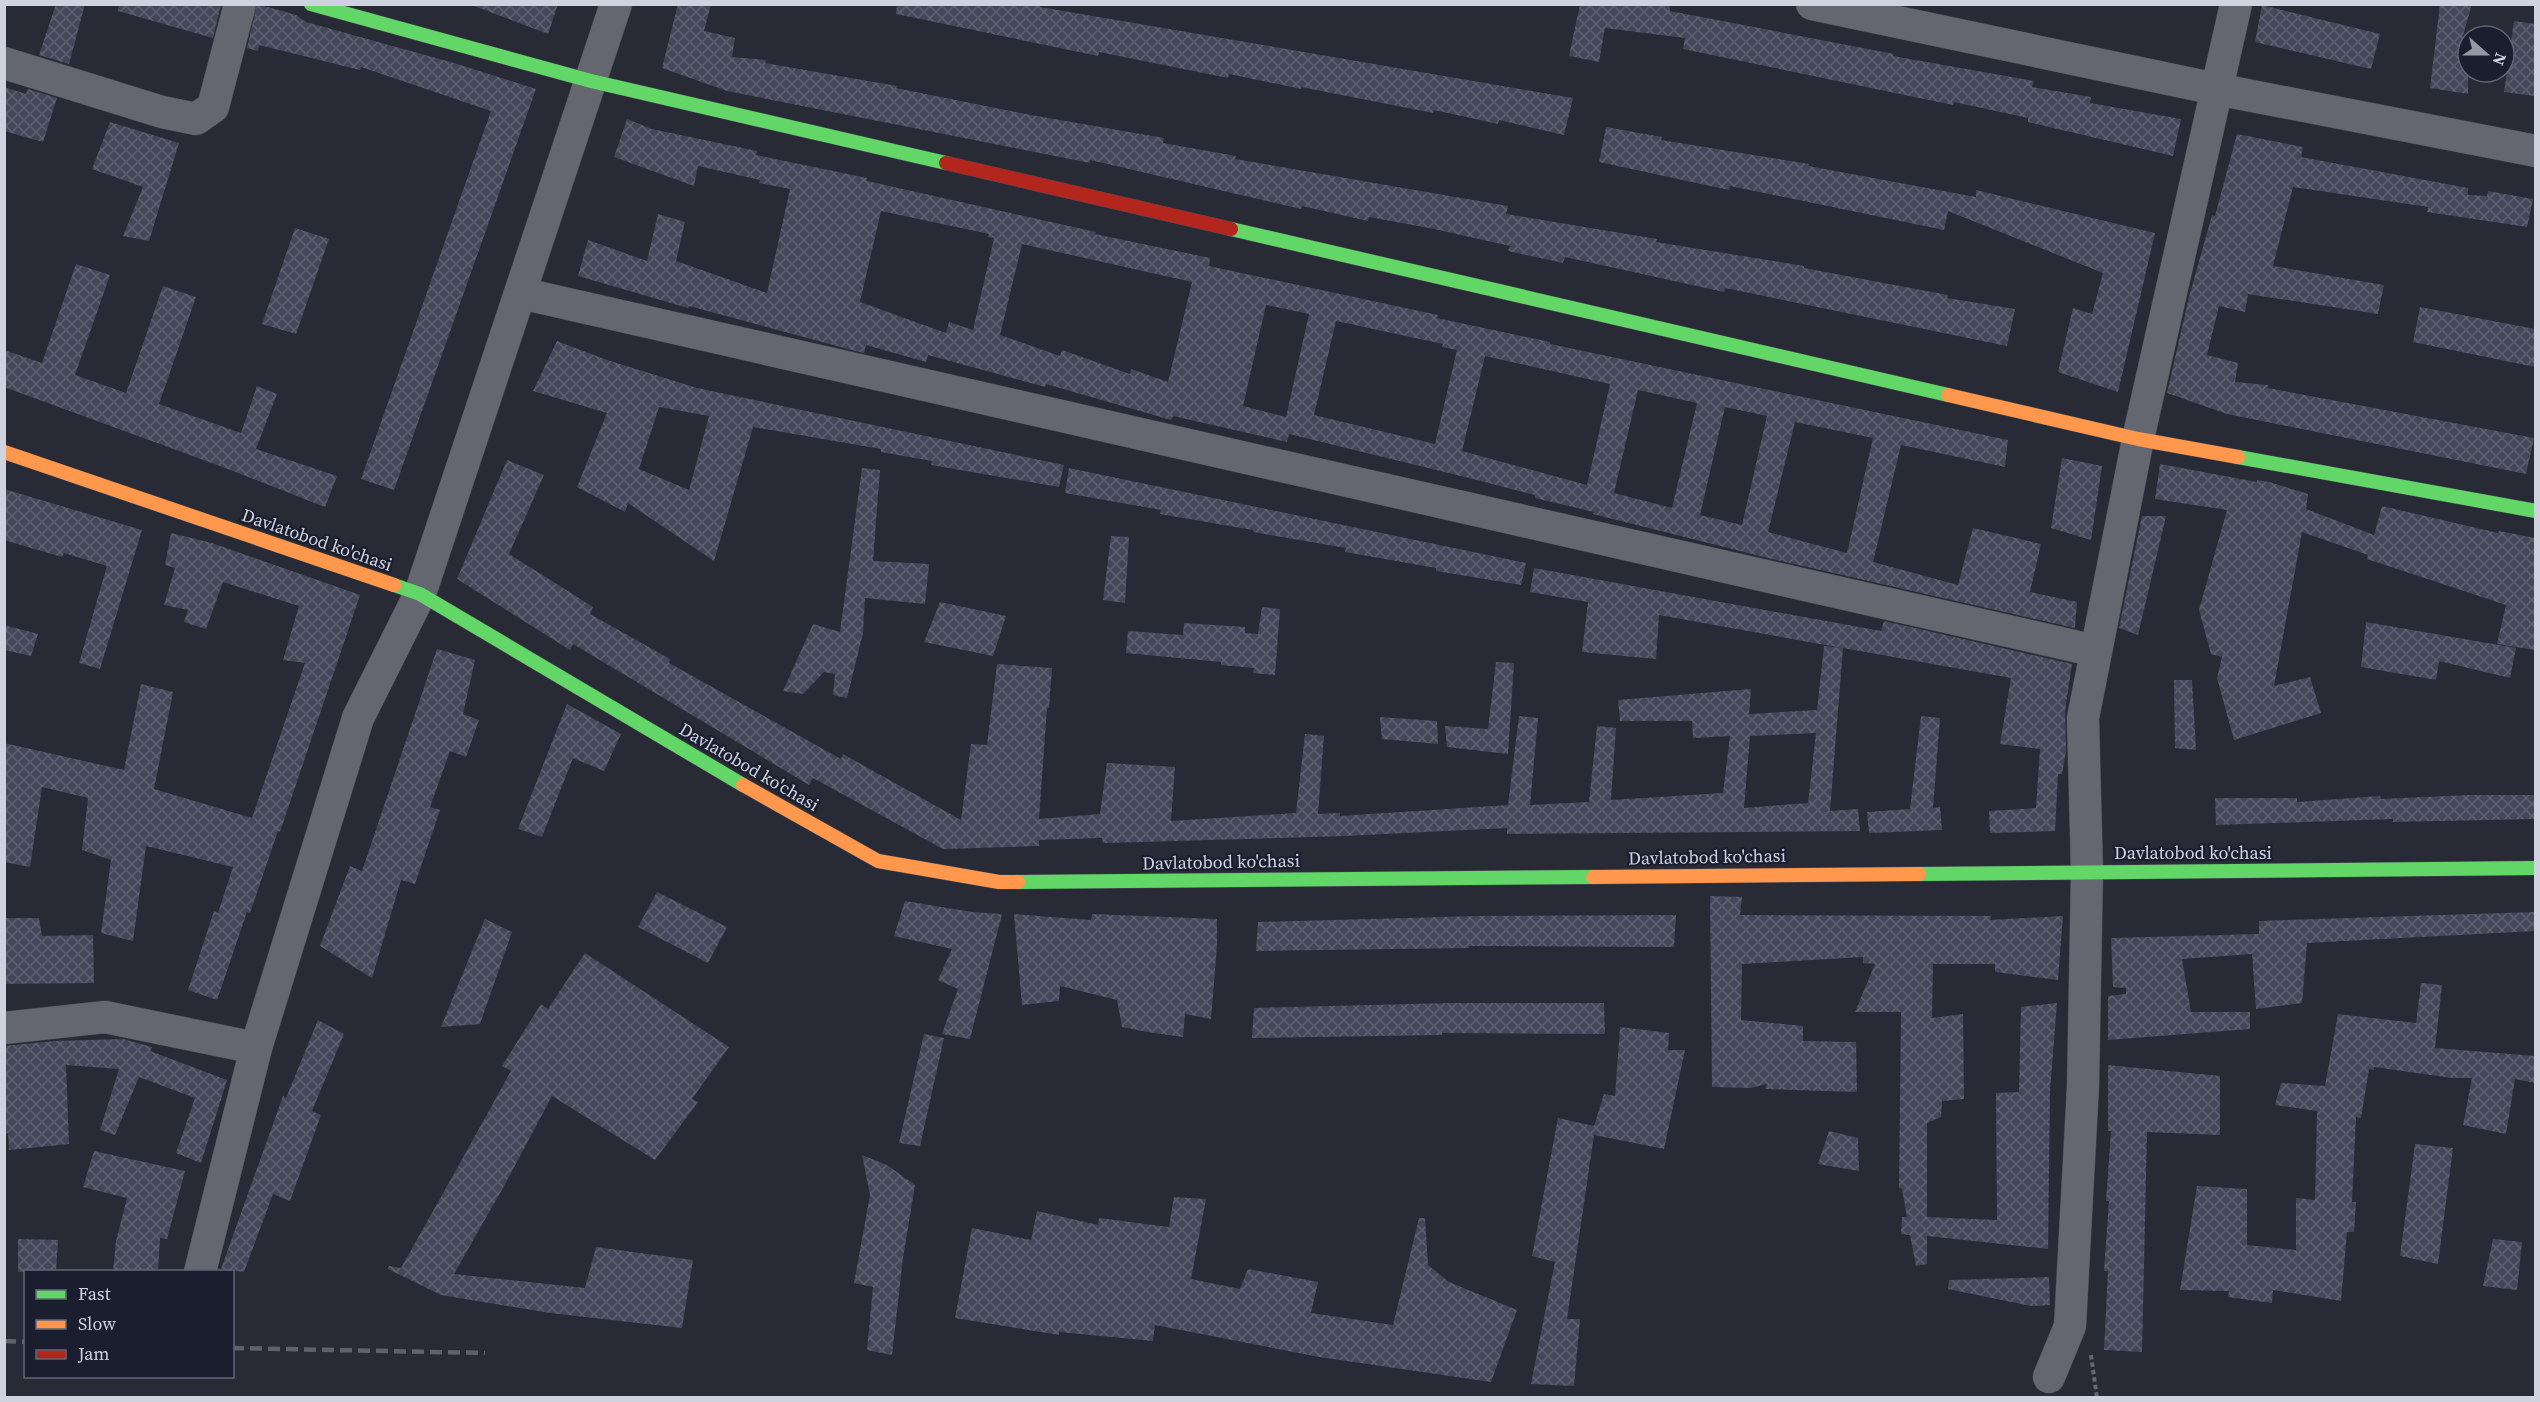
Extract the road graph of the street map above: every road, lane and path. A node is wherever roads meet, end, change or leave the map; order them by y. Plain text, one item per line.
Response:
1 (240, 4) edge
2 (311, 4) edge
3 (616, 4) edge
4 (1812, 4) edge
5 (2236, 4) edge
6 (1936, 17) edge
7 (4, 63) edge
8 (591, 81) junction
9 (2216, 89) junction
10 (2535, 151) edge
11 (520, 293) junction
12 (2138, 439) junction
13 (4, 452) edge
14 (2535, 511) edge
15 (420, 594) junction
16 (2096, 651) junction
17 (2535, 868) edge
18 (2087, 872) junction
19 (4, 1028) edge
20 (256, 1048) junction
21 (200, 1270) edge
22 (2091, 1350) dead end
23 (2049, 1377) dead end
24 (2097, 1398) edge

1 - 7 street
2 - 8 street
3 - 8 street
4 - 6 street
5 - 9 street
6 - 9 street
8 - 11 street
8 - 12 street
9 - 10 street
9 - 12 street
11 - 15 street
11 - 16 street
12 - 14 street
12 - 16 street
13 - 15 street, Davlatobod ko'chasi
15 - 18 street, Davlatobod ko'chasi
15 - 20 street
16 - 18 street
17 - 18 street, Davlatobod ko'chasi
18 - 23 street
19 - 20 street
20 - 21 street
22 - 24 path

